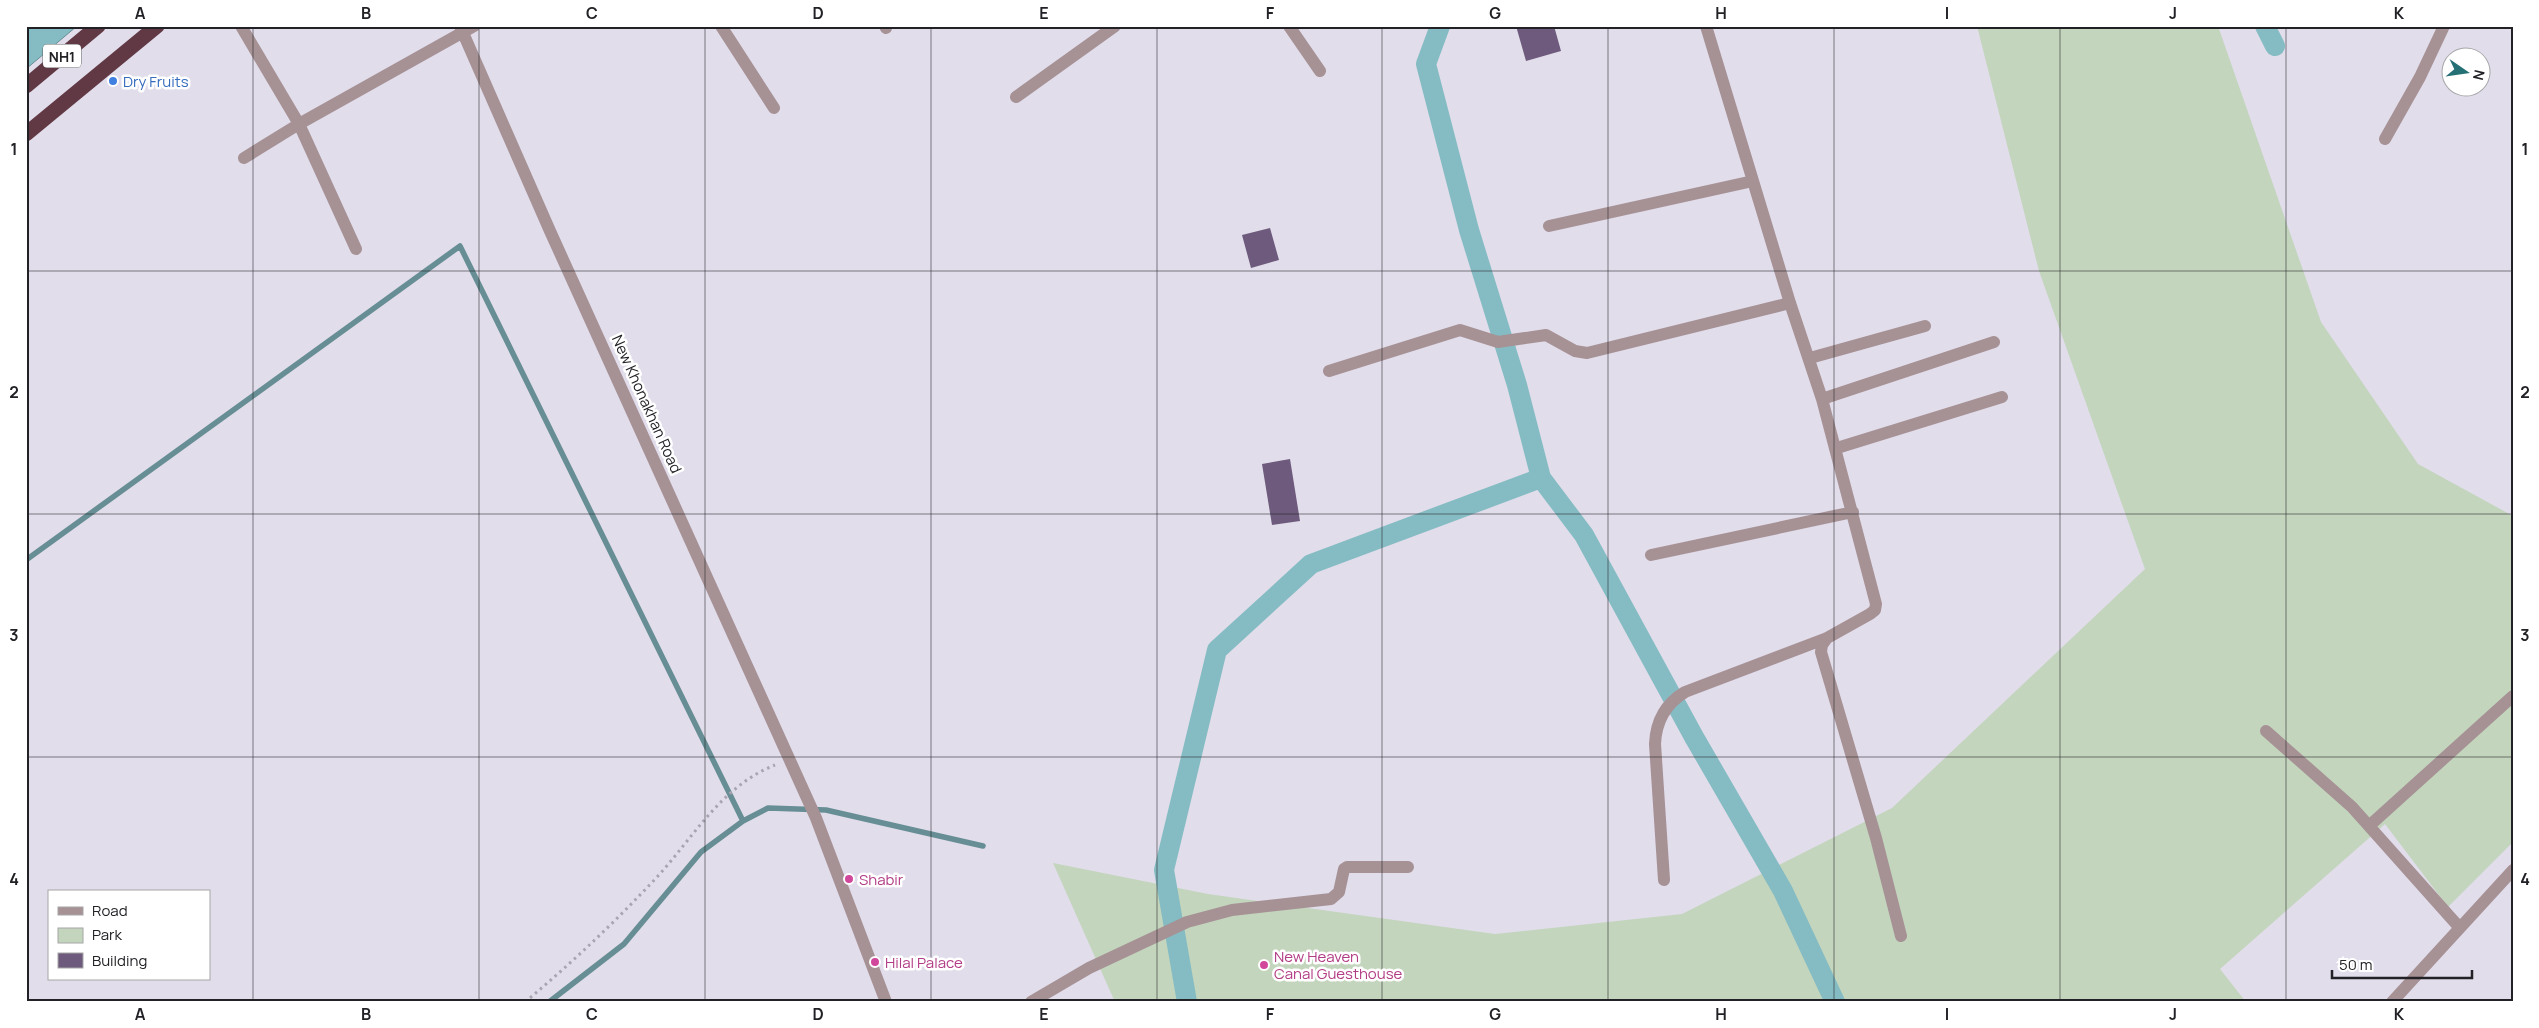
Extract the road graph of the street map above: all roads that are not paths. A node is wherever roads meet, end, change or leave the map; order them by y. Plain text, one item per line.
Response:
1 (98, 26) edge
2 (157, 26) edge
3 (241, 26) edge
4 (474, 26) edge
5 (720, 26) edge
6 (1115, 26) edge
7 (1289, 26) edge
8 (1706, 26) edge
9 (2444, 26) edge
10 (461, 30) edge
11 (1320, 71) dead end
12 (26, 86) edge
13 (1016, 97) dead end
14 (774, 108) dead end
15 (299, 124) junction
16 (26, 134) edge
17 (2385, 139) dead end
18 (244, 158) dead end
19 (1753, 181) junction
20 (1549, 226) dead end
21 (356, 249) dead end
22 (1790, 303) junction
23 (1925, 326) dead end
24 (1994, 342) dead end
25 (1810, 358) junction
26 (1328, 371) dead end
27 (2002, 397) dead end
28 (1822, 399) junction
29 (1836, 448) junction
30 (1853, 512) junction
31 (1651, 555) dead end
32 (1827, 638) junction
33 (2513, 696) edge
34 (2266, 731) dead end
35 (2369, 826) junction
36 (1408, 867) dead end
37 (2513, 870) edge
38 (1664, 880) dead end
39 (2459, 927) junction
40 (1901, 936) dead end
41 (886, 1002) edge
42 (1031, 1002) edge
43 (2392, 1002) edge

1 - 12 highway, NH1
2 - 16 highway, NH1
3 - 15 street
4 - 10 street
5 - 14 street
6 - 13 street
7 - 11 street
8 - 19 street
9 - 17 street
10 - 15 street
10 - 41 street, New Khonakhan Road
15 - 18 street
15 - 21 street
19 - 20 street
19 - 22 street
22 - 25 street
22 - 26 street
23 - 25 street
24 - 28 street
25 - 28 street
27 - 29 street
28 - 29 street
29 - 30 street
30 - 31 street
30 - 32 street
32 - 38 street
32 - 40 street
33 - 35 street
34 - 35 street
35 - 39 street
36 - 42 street
37 - 39 street
39 - 43 street

